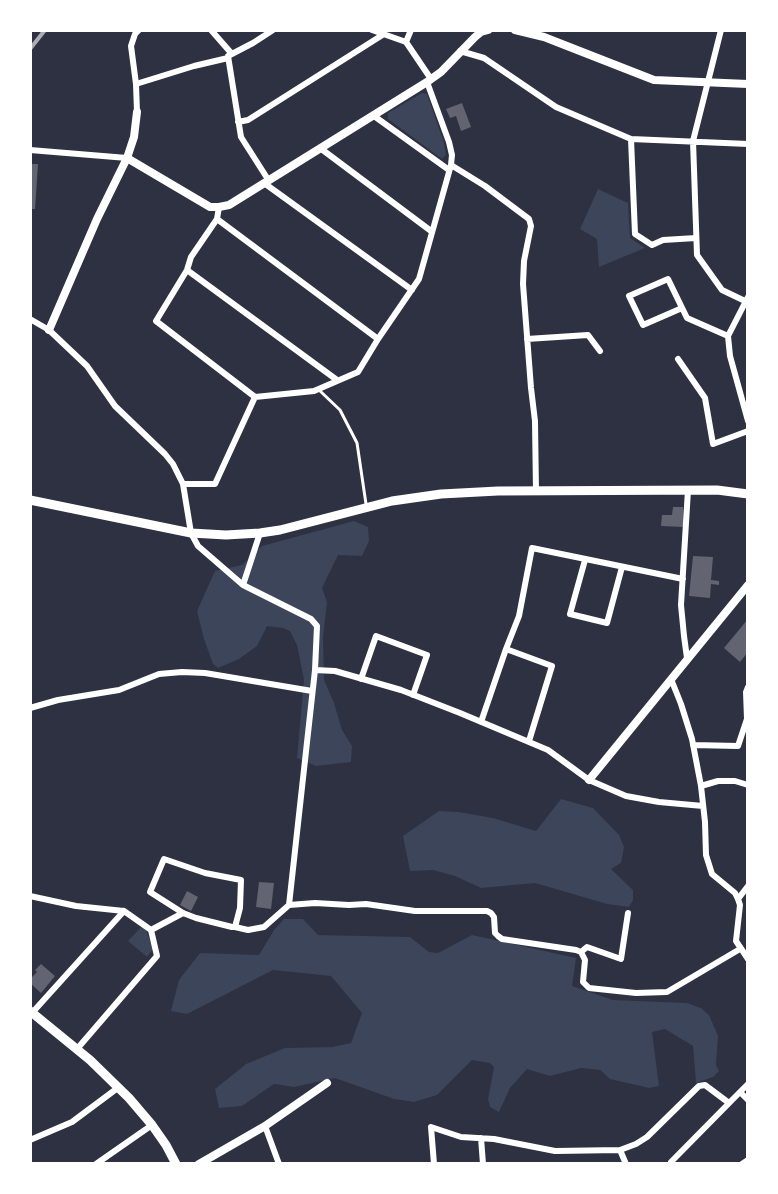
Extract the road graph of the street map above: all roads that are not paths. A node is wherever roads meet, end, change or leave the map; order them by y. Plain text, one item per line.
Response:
1 (211, 30) edge
2 (273, 30) edge
3 (372, 30) edge
4 (411, 30) edge
5 (488, 30) edge
6 (514, 30) edge
7 (721, 30) edge
8 (135, 31) edge
9 (384, 34) junction
10 (545, 34) edge
11 (406, 42) junction
12 (460, 51) junction
13 (230, 56) junction
14 (429, 80) junction
15 (708, 83) junction
16 (136, 84) junction
17 (748, 84) edge
18 (137, 112) joint
19 (374, 116) junction
20 (237, 122) junction
21 (631, 139) junction
22 (693, 141) junction
23 (748, 144) edge
24 (320, 148) junction
25 (30, 150) edge
26 (127, 158) junction
27 (450, 167) junction
28 (267, 182) junction
29 (219, 207) junction
30 (216, 219) junction
31 (431, 231) junction
32 (696, 238) junction
33 (187, 270) junction
34 (412, 290) junction
35 (747, 299) edge
36 (682, 308) junction
37 (30, 319) edge
38 (49, 330) junction
39 (728, 336) junction
40 (378, 339) junction
41 (527, 339) junction
42 (600, 351) dead end
43 (678, 359) dead end
44 (337, 380) junction
45 (317, 389) junction
46 (255, 397) junction
47 (748, 421) edge
48 (748, 431) edge
49 (183, 484) junction
50 (688, 490) junction
51 (536, 492) junction
52 (748, 494) edge
53 (30, 500) edge
54 (367, 508) junction
55 (192, 533) junction
56 (260, 533) junction
57 (585, 560) junction
58 (622, 567) junction
59 (683, 579) junction
60 (243, 585) junction
61 (748, 585) edge
62 (506, 649) junction
63 (687, 658) junction
64 (315, 670) junction
65 (361, 679) junction
66 (671, 679) junction
67 (748, 687) edge
68 (312, 691) junction
69 (412, 695) junction
70 (30, 708) edge
71 (482, 722) junction
72 (529, 741) junction
73 (693, 745) junction
74 (589, 780) junction
75 (748, 785) edge
76 (701, 786) junction
77 (703, 806) junction
78 (748, 886) edge
79 (30, 896) edge
80 (738, 898) junction
81 (289, 905) junction
82 (124, 911) junction
83 (183, 913) junction
84 (628, 914) dead end
85 (235, 927) junction
86 (151, 930) junction
87 (740, 949) junction
88 (581, 952) junction
89 (748, 959) edge
90 (31, 1012) edge
91 (77, 1049) junction
92 (327, 1083) dead end
93 (748, 1084) edge
94 (118, 1087) junction
95 (740, 1092) junction
96 (748, 1100) edge
97 (729, 1103) junction
98 (152, 1125) junction
99 (265, 1126) junction
100 (481, 1138) junction
101 (30, 1140) edge
102 (620, 1150) junction
103 (748, 1160) edge
104 (671, 1162) dead end
105 (96, 1164) edge
106 (176, 1164) edge
107 (199, 1164) edge
108 (279, 1164) edge
109 (434, 1164) edge
110 (483, 1164) edge
111 (626, 1164) edge
112 (742, 1164) edge

1 - 13 street
2 - 13 street
3 - 9 street
4 - 11 street
5 - 12 street
6 - 10 street
7 - 15 street
8 - 16 street
9 - 11 street
9 - 20 street
10 - 15 street
11 - 14 street
12 - 14 street
12 - 21 street
13 - 16 street
13 - 20 street
14 - 19 street
14 - 27 street
15 - 17 street
15 - 22 street
16 - 18 street
18 - 26 street
19 - 24 street
19 - 27 street
20 - 28 street
21 - 22 street
21 - 32 street
22 - 23 street
22 - 32 street
24 - 28 street
24 - 31 street
25 - 26 street
26 - 29 street
26 - 38 street
27 - 31 street
27 - 41 street
28 - 29 street
28 - 34 street
29 - 30 street
30 - 33 street
30 - 40 street
31 - 34 street
32 - 35 street
33 - 44 street
33 - 46 street
34 - 40 street
35 - 39 street
36 - 36 street
36 - 39 street
37 - 38 street
38 - 49 street
39 - 47 street
40 - 44 street
41 - 42 street
41 - 51 street
43 - 48 street
44 - 45 street
45 - 46 street
45 - 54 lane
46 - 49 street
49 - 55 street
50 - 51 main road
50 - 52 main road
50 - 59 street
51 - 54 main road
53 - 55 main road
54 - 56 main road
55 - 56 main road
55 - 60 street
56 - 60 street
57 - 58 street
57 - 58 street
57 - 62 street
58 - 59 street
59 - 63 street
60 - 64 street
61 - 63 street
62 - 71 street
62 - 72 street
63 - 66 street
64 - 65 street
64 - 68 street
65 - 69 street
65 - 69 street
66 - 73 street
66 - 74 street
67 - 73 street
68 - 70 street
68 - 81 street
69 - 71 street
71 - 72 street
72 - 74 street
73 - 76 street
74 - 77 street
75 - 76 street
76 - 77 street
77 - 80 street
78 - 80 street
79 - 82 street
80 - 87 street
81 - 85 street
81 - 88 street
82 - 86 street
82 - 90 street
83 - 85 street
83 - 85 street
83 - 86 street
84 - 88 street
86 - 91 street
87 - 88 street
87 - 89 street
90 - 91 main road
91 - 94 main road
92 - 99 street
93 - 95 street
94 - 98 main road
94 - 101 street
95 - 96 street
95 - 97 street
97 - 102 street
97 - 104 street
98 - 105 street
98 - 106 main road
99 - 107 street
99 - 108 street
100 - 102 street
100 - 109 street
100 - 110 street
102 - 111 street
103 - 112 street

